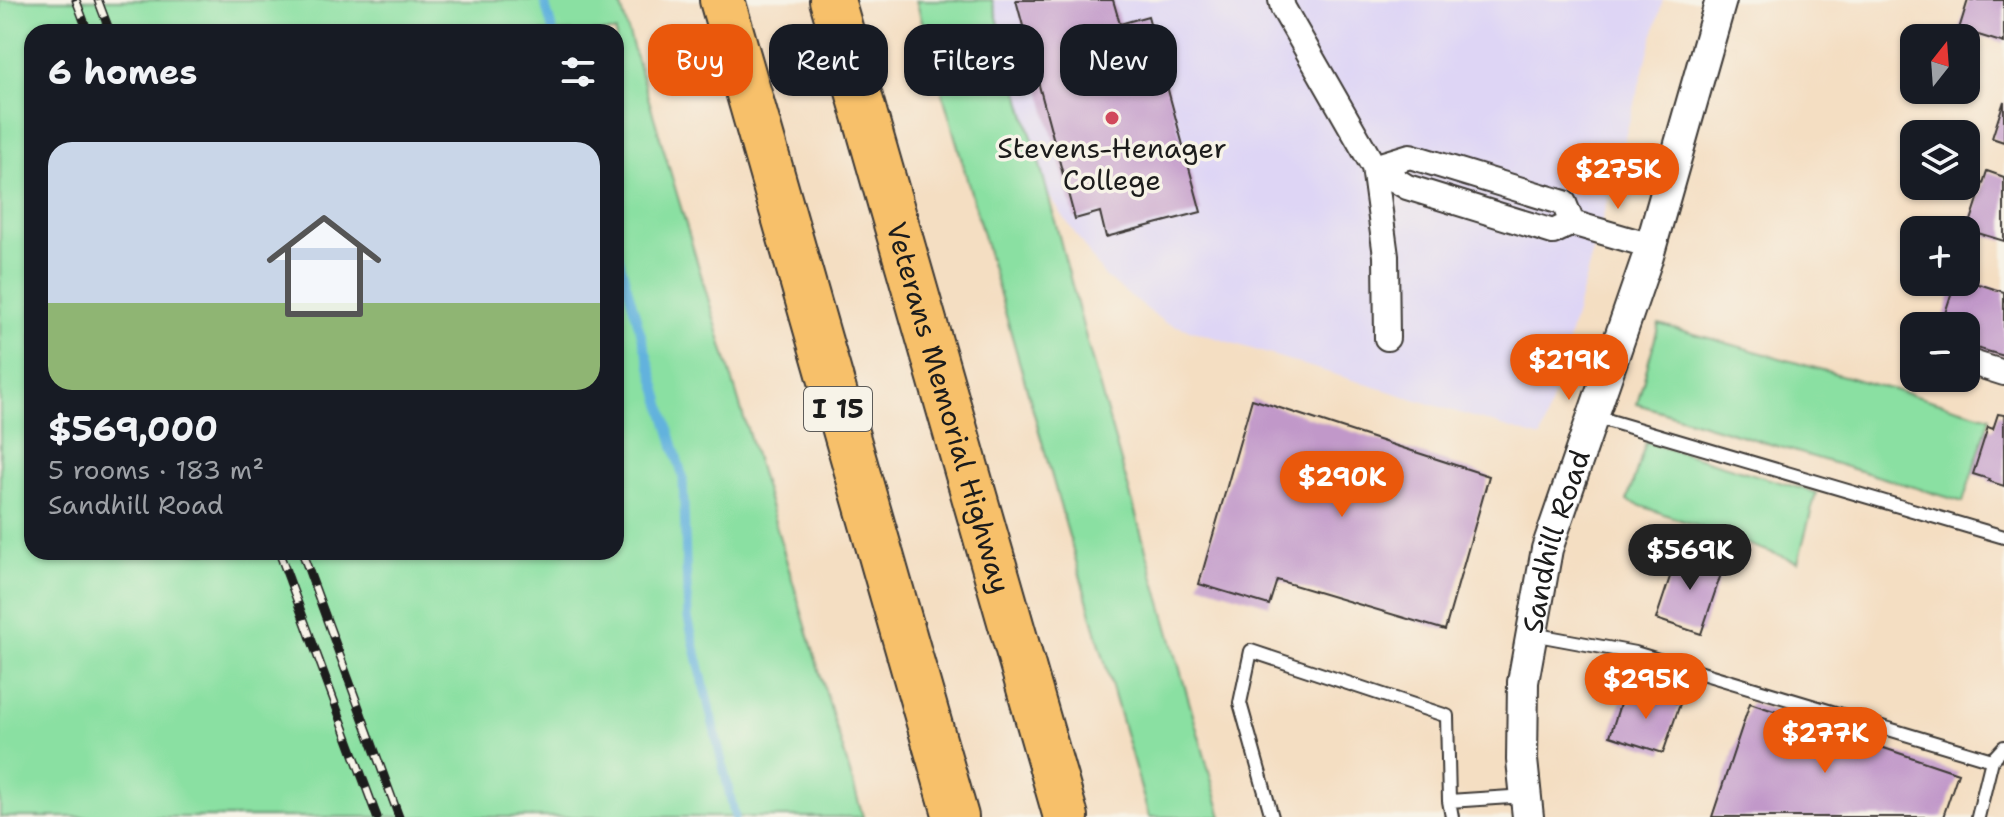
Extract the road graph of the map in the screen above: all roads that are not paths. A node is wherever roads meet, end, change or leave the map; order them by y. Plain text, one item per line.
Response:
1 (722, 0) edge
2 (832, 0) edge
3 (1281, 0) edge
4 (1721, 0) edge
5 (1374, 167) junction
6 (1651, 246) junction
7 (1387, 338) dead end
8 (1980, 365) edge
9 (2004, 373) edge
10 (1593, 416) junction
11 (2004, 537) edge
12 (1532, 634) junction
13 (2004, 747) edge
14 (1992, 760) junction
15 (1449, 801) junction
16 (1527, 807) edge
17 (956, 817) edge
18 (1066, 817) edge
19 (1272, 817) edge
20 (1452, 817) edge
21 (1978, 817) edge

1 - 17 highway, I 15
2 - 18 highway, Veterans Memorial Highway
3 - 5 street
4 - 6 street, Sandhill Road
5 - 6 street
5 - 7 street
6 - 10 street, Sandhill Road
8 - 9 street
10 - 11 lane
10 - 12 street, Sandhill Road
12 - 14 lane
12 - 16 street, Sandhill Road
13 - 14 lane
14 - 21 lane
15 - 16 lane
15 - 19 lane
15 - 20 lane

